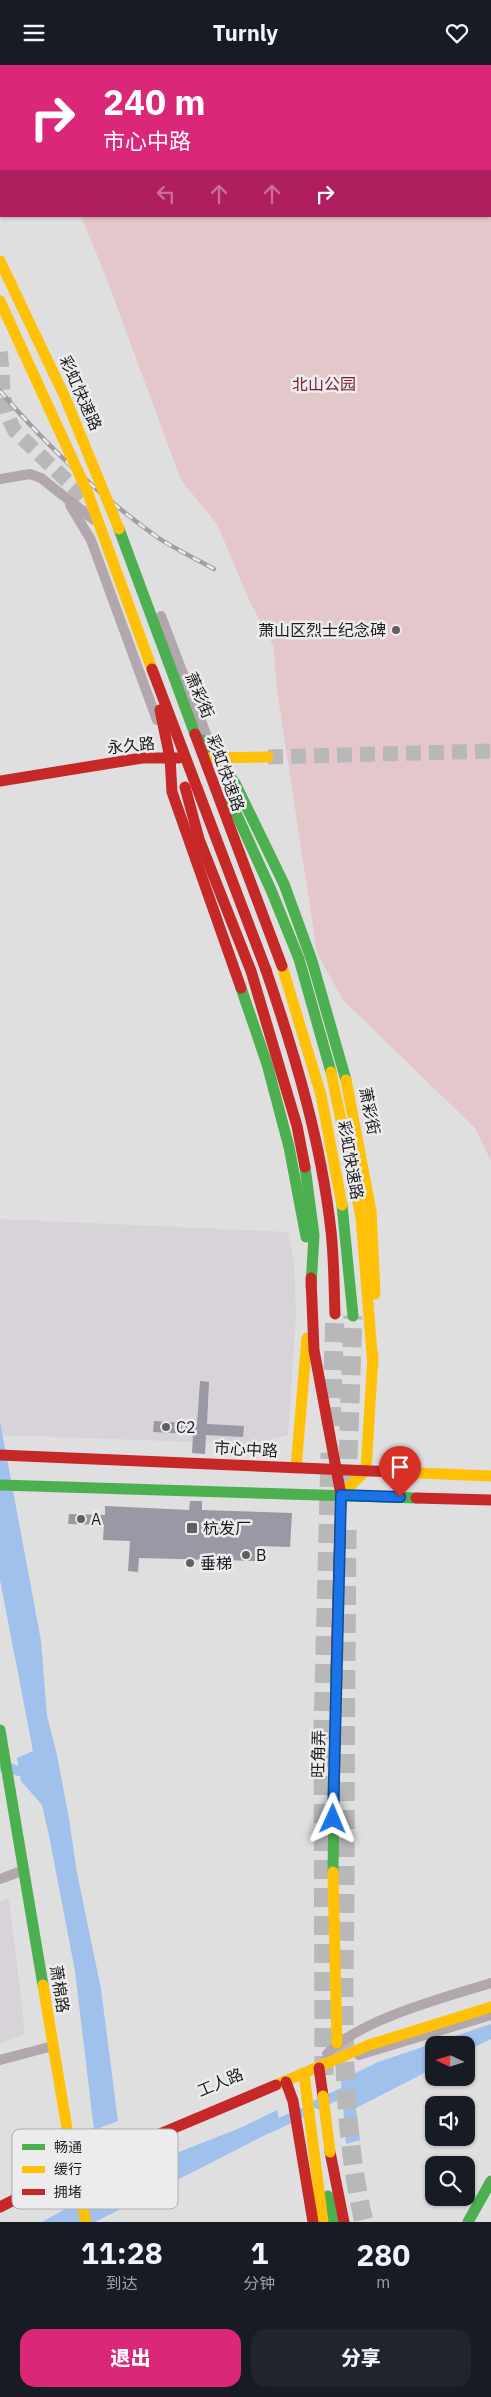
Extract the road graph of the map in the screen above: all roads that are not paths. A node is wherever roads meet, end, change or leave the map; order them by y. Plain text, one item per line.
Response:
1 (0, 261) edge
2 (0, 301) edge
3 (0, 479) edge
4 (62, 494) junction
5 (125, 559) dead end
6 (109, 564) dead end
7 (171, 669) junction
8 (154, 675) junction
9 (215, 757) junction
10 (268, 757) tunnel mouth
11 (170, 758) junction
12 (0, 781) edge
13 (311, 1287) junction
14 (335, 1314) tunnel mouth
15 (353, 1316) tunnel mouth
16 (373, 1366) junction
17 (4, 1455) edge
18 (296, 1468) junction
19 (338, 1470) junction
20 (366, 1470) junction
21 (491, 1476) edge
22 (0, 1485) edge
23 (341, 1495) junction
24 (491, 1500) edge
25 (1, 1734) edge
26 (24, 1870) junction
27 (0, 1879) edge
28 (491, 1983) edge
29 (491, 1996) edge
30 (491, 2007) edge
31 (491, 2015) edge
32 (384, 2036) junction
33 (337, 2043) junction
34 (53, 2046) junction
35 (332, 2058) junction
36 (0, 2060) edge
37 (311, 2071) junction
38 (286, 2082) junction
39 (314, 2097) junction
40 (67, 2129) edge
41 (155, 2129) edge
42 (173, 2129) edge
43 (322, 2154) junction
44 (491, 2181) edge
45 (12, 2201) edge
46 (491, 2202) edge
47 (0, 2207) edge
48 (83, 2209) edge
49 (86, 2222) edge
50 (313, 2222) edge
51 (323, 2222) edge
52 (333, 2222) edge
53 (344, 2222) edge
54 (468, 2222) edge
55 (478, 2222) edge

1 - 7 main road, 彩虹快速路, bridge
2 - 8 main road, 彩虹快速路, bridge
3 - 4 street
4 - 9 street
4 - 11 street
5 - 9 main road, 萧彩街
6 - 11 main road
7 - 15 main road, 彩虹快速路, bridge
7 - 16 main road, bridge
8 - 13 main road, bridge
8 - 14 main road, 彩虹快速路, bridge
9 - 10 main road, 永久路
9 - 11 main road, 永久路
9 - 16 main road, 萧彩街
11 - 12 main road, 永久路
11 - 13 main road
13 - 18 main road
13 - 19 main road
16 - 20 main road, 萧彩街
17 - 18 main road, 市心中路
18 - 19 main road, 市心中路
19 - 20 main road, 市心中路
19 - 23 main road
20 - 21 main road, 市心中路
20 - 23 main road
22 - 23 main road
23 - 24 main road
23 - 33 main road, 旺角弄
25 - 26 main road, 萧棉路
26 - 27 street
26 - 34 main road, 萧棉路
28 - 33 street
29 - 32 main road
30 - 32 main road
31 - 35 street
32 - 35 main road, 工人路
33 - 35 street
34 - 36 street
34 - 40 main road, 萧棉路
35 - 37 main road, 工人路
35 - 41 main road, 工人路
37 - 38 main road, 工人路
37 - 39 main road
37 - 39 main road
38 - 42 main road, 工人路
38 - 50 main road
39 - 43 main road, bridge
39 - 43 main road
43 - 51 main road
43 - 52 main road
43 - 53 main road
44 - 54 main road
45 - 47 main road, 工人路
46 - 55 main road
48 - 49 main road, 萧棉路

